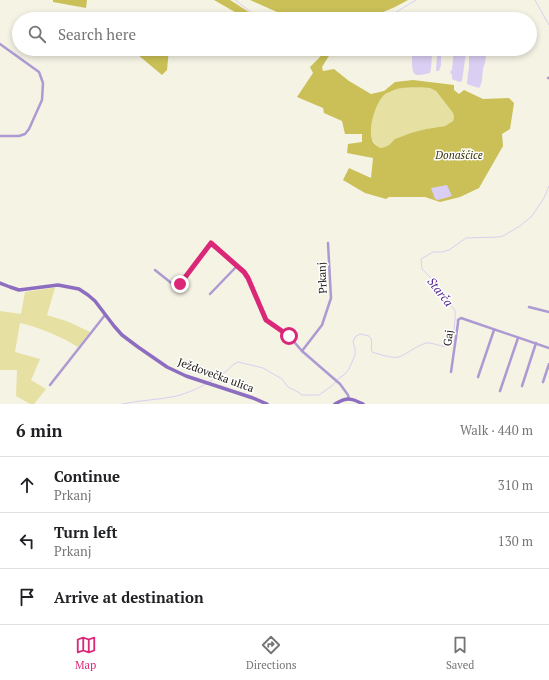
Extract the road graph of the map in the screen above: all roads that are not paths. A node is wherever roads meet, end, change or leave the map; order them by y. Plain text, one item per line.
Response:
1 (0, 44) edge
2 (12, 53) edge
3 (17, 56) edge
4 (0, 136) edge
5 (328, 243) dead end
6 (237, 266) junction
7 (155, 270) dead end
8 (0, 283) edge
9 (210, 294) dead end
10 (529, 307) dead end
11 (549, 312) edge
12 (105, 315) junction
13 (494, 330) junction
14 (518, 338) junction
15 (536, 343) junction
16 (549, 348) edge
17 (302, 352) junction
18 (549, 364) edge
19 (451, 372) dead end
20 (478, 378) dead end
21 (544, 382) dead end
22 (50, 385) dead end
23 (522, 386) dead end
24 (500, 391) dead end
25 (349, 399) junction
26 (267, 404) edge
27 (335, 404) edge
28 (363, 404) edge

1 - 2 street
3 - 4 street
5 - 17 street, Prkanj
6 - 7 street
6 - 9 street
6 - 17 street
8 - 12 main road, Ježdovečka ulica
10 - 11 street
12 - 22 street
12 - 26 main road, Ježdovečka ulica
13 - 14 street, Gaj
13 - 19 street, Gaj
13 - 20 street
14 - 15 street, Gaj
14 - 24 street
15 - 16 street, Gaj
15 - 23 street
17 - 25 street
18 - 21 street
25 - 27 main road
25 - 28 main road

